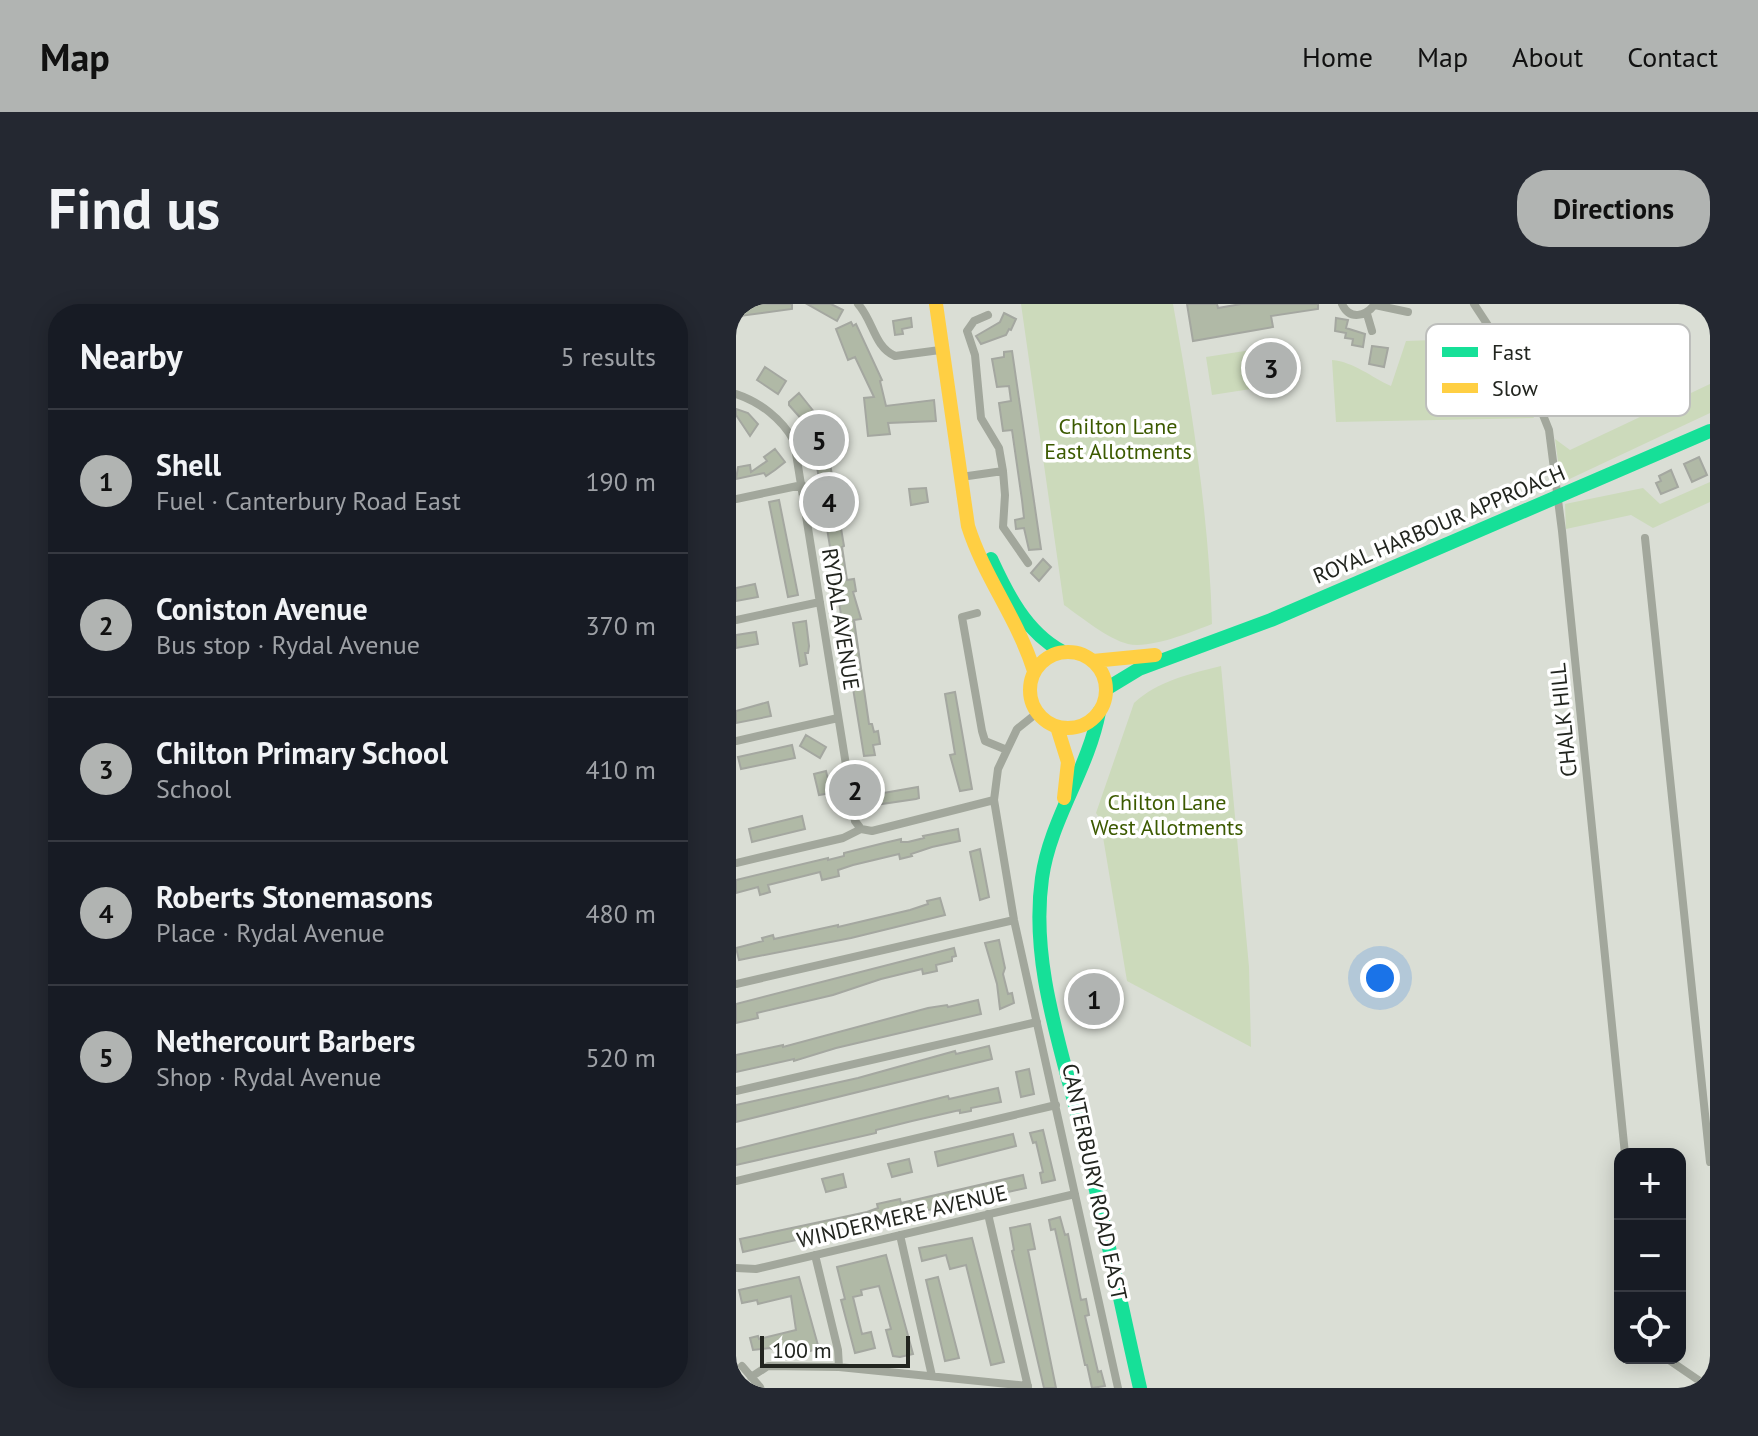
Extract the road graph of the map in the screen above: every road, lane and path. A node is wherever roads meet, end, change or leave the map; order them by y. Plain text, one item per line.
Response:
1 (858, 304) edge
2 (936, 304) edge
3 (1342, 304) edge
4 (1474, 304) edge
5 (1375, 305) edge
6 (1408, 312) dead end
7 (1367, 314) junction
8 (988, 315) dead end
9 (1487, 324) edge
10 (1372, 331) dead end
11 (940, 350) junction
12 (736, 394) edge
13 (1543, 416) edge
14 (1710, 431) edge
15 (1003, 471) junction
16 (962, 482) junction
17 (802, 485) junction
18 (736, 499) edge
19 (1645, 538) dead end
20 (1028, 563) dead end
21 (820, 602) junction
22 (977, 613) dead end
23 (736, 620) edge
24 (1061, 651) junction
25 (1182, 651) junction
26 (1093, 661) junction
27 (1034, 671) junction
28 (1106, 689) junction
29 (1099, 712) junction
30 (1037, 713) junction
31 (838, 718) junction
32 (1057, 727) junction
33 (736, 741) edge
34 (1007, 750) junction
35 (994, 800) junction
36 (1060, 818) junction
37 (861, 829) junction
38 (736, 863) edge
39 (1014, 920) junction
40 (736, 984) edge
41 (1037, 1022) junction
42 (736, 1091) edge
43 (1056, 1105) junction
44 (1624, 1148) edge
45 (1710, 1162) edge
46 (736, 1181) edge
47 (1075, 1194) junction
48 (988, 1214) junction
49 (900, 1235) junction
50 (815, 1255) junction
51 (736, 1268) edge
52 (1675, 1364) edge
53 (742, 1366) dead end
54 (839, 1367) junction
55 (932, 1376) junction
56 (751, 1377) junction
57 (760, 1387) edge
58 (1028, 1387) edge
59 (1118, 1388) edge
60 (1140, 1388) edge
61 (1710, 1388) edge

1 - 11 street
2 - 11 main road
3 - 7 street
4 - 9 street, CHALK HILL
5 - 6 street
5 - 7 street
7 - 10 street
8 - 15 street
11 - 16 main road
12 - 17 street, RYDAL AVENUE
13 - 44 street, CHALK HILL
14 - 25 main road, ROYAL HARBOUR APPROACH
15 - 16 street
15 - 20 street
16 - 24 main road
16 - 27 main road
17 - 18 street
17 - 21 street, RYDAL AVENUE
19 - 45 street
21 - 23 street
21 - 31 street, RYDAL AVENUE
22 - 34 street
24 - 26 main road
24 - 27 main road
25 - 26 main road, ROYAL HARBOUR APPROACH
25 - 28 main road, ROYAL HARBOUR APPROACH
26 - 28 main road
27 - 30 main road
28 - 29 main road
29 - 32 main road
29 - 36 main road, CANTERBURY ROAD EAST
30 - 32 main road
30 - 34 street, CANTERBURY ROAD EAST
31 - 33 street
31 - 37 street, RYDAL AVENUE
32 - 36 main road, CANTERBURY ROAD EAST
34 - 35 street, CANTERBURY ROAD EAST
35 - 37 street
35 - 39 street, CANTERBURY ROAD EAST
36 - 60 main road, CANTERBURY ROAD EAST
37 - 38 street
39 - 40 street
39 - 41 street, CANTERBURY ROAD EAST
41 - 42 street
41 - 43 street, CANTERBURY ROAD EAST
43 - 46 street
43 - 47 street, CANTERBURY ROAD EAST
47 - 48 street, WINDERMERE AVENUE
47 - 59 street, CANTERBURY ROAD EAST
48 - 49 street, WINDERMERE AVENUE
48 - 58 street
49 - 50 street, WINDERMERE AVENUE
49 - 55 street
50 - 51 street, WINDERMERE AVENUE
50 - 54 street
52 - 61 street
53 - 56 street
54 - 55 street
54 - 56 street
55 - 58 street
56 - 57 street

